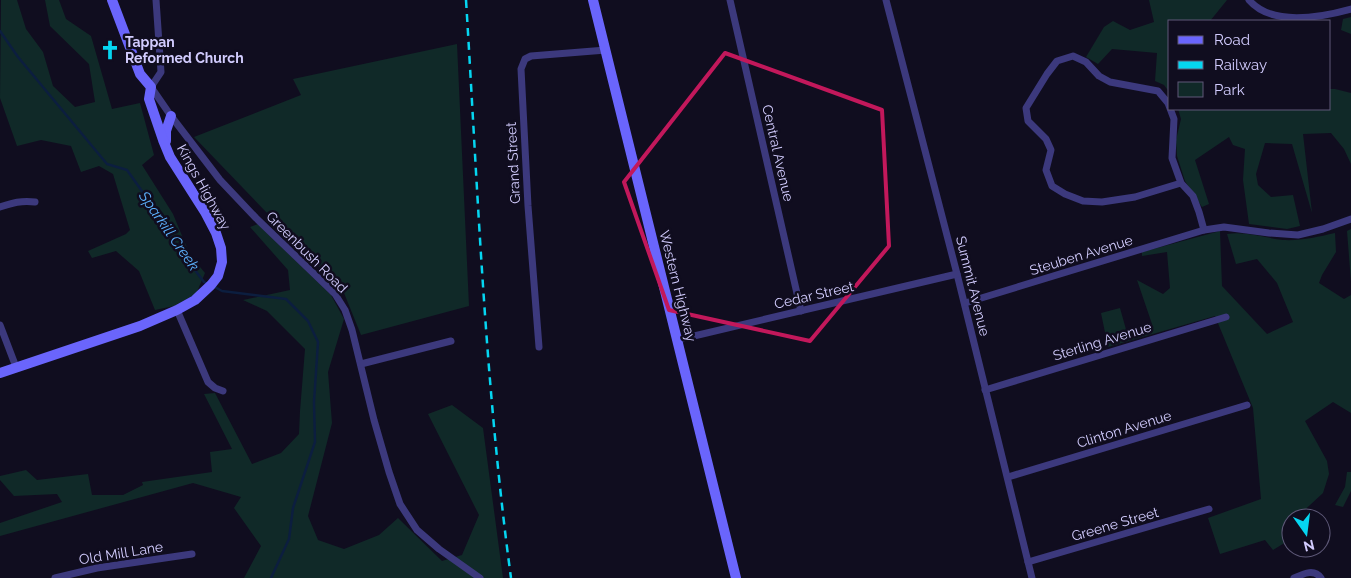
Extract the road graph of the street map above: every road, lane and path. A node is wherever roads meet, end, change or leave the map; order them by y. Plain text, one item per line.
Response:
1 (112, 0) edge
2 (156, 0) edge
3 (593, 0) edge
4 (730, 0) edge
5 (886, 0) edge
6 (1250, 0) edge
7 (1351, 9) edge
8 (606, 50) junction
9 (151, 87) junction
10 (1168, 102) edge
11 (1171, 110) edge
12 (171, 116) junction
13 (166, 147) junction
14 (1181, 183) junction
15 (35, 202) dead end
16 (0, 207) edge
17 (1351, 219) edge
18 (1204, 230) junction
19 (958, 274) junction
20 (965, 303) junction
21 (177, 310) junction
22 (801, 311) junction
23 (1226, 317) dead end
24 (0, 325) edge
25 (677, 340) junction
26 (451, 341) dead end
27 (539, 347) dead end
28 (361, 364) junction
29 (16, 367) junction
30 (0, 373) edge
31 (985, 390) junction
32 (223, 391) dead end
33 (1247, 405) dead end
34 (1008, 477) junction
35 (1209, 509) dead end
36 (192, 554) dead end
37 (1028, 562) junction
38 (55, 578) edge
39 (480, 578) edge
40 (736, 578) edge
41 (1032, 578) edge
42 (1294, 578) edge
43 (1321, 578) edge

1 - 9 street
2 - 9 street
3 - 8 street, Western Highway
4 - 22 street, Central Avenue
5 - 19 street, Summit Avenue
6 - 7 street
8 - 25 street, Western Highway
8 - 27 street, Grand Street
9 - 12 street, Greenbush Road
9 - 13 street, Kings Highway
10 - 14 street
11 - 14 street
12 - 13 street
12 - 28 street, Greenbush Road
13 - 21 street, Kings Highway
14 - 18 street
15 - 16 street
17 - 18 street, Steuben Avenue
18 - 20 street, Steuben Avenue
19 - 20 street, Summit Avenue
19 - 22 street, Cedar Street
20 - 31 street, Summit Avenue
21 - 29 street, Kings Highway
21 - 32 street
22 - 25 street, Cedar Street
23 - 31 street, Sterling Avenue
24 - 29 street
25 - 40 street, Western Highway
26 - 28 street
28 - 39 street, Greenbush Road
29 - 30 street, Kings Highway
31 - 34 street, Summit Avenue
33 - 34 street, Clinton Avenue
34 - 37 street, Summit Avenue
35 - 37 street, Greene Street
36 - 38 street, Old Mill Lane
37 - 41 street, Summit Avenue
42 - 43 street

